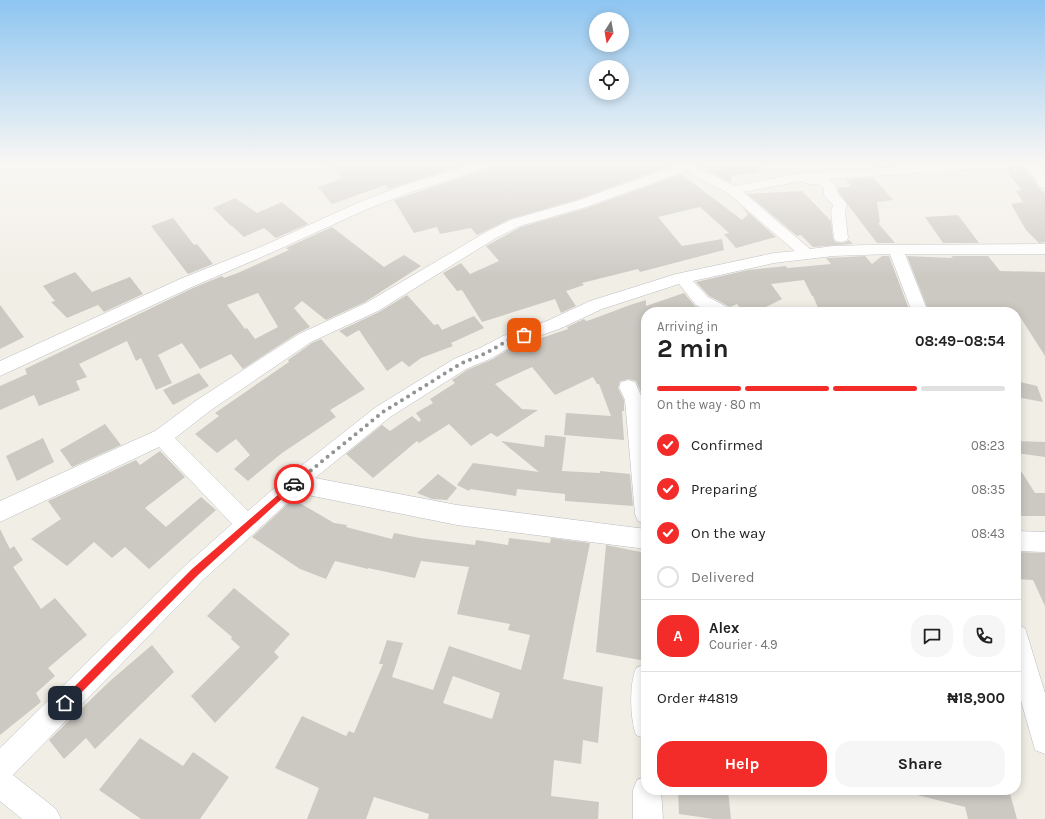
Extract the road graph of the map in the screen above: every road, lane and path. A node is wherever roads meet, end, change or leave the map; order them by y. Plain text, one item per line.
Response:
1 (375, 201) edge
2 (588, 201) edge
3 (746, 201) edge
4 (837, 201) edge
5 (841, 238) dead end
6 (1045, 250) edge
7 (896, 251) junction
8 (806, 254) junction
9 (682, 278) junction
10 (713, 307) edge
11 (918, 307) edge
12 (0, 369) edge
13 (628, 387) dead end
14 (162, 437) junction
15 (641, 471) edge
16 (294, 483) junction
17 (0, 512) edge
18 (247, 525) junction
19 (641, 538) edge
20 (1021, 541) edge
21 (1045, 542) edge
22 (1021, 655) edge
23 (1045, 740) edge
24 (0, 768) edge
25 (0, 783) edge
26 (647, 795) edge
27 (46, 819) edge
28 (648, 819) edge

1 - 12 street
2 - 14 street
3 - 8 street
4 - 5 street
6 - 7 street
7 - 8 street
7 - 11 street
8 - 9 street
9 - 10 street
9 - 16 street
13 - 15 street
14 - 17 street
14 - 18 street
16 - 18 street
16 - 19 street
18 - 24 street
20 - 21 street
22 - 23 street
25 - 27 street
26 - 28 street

